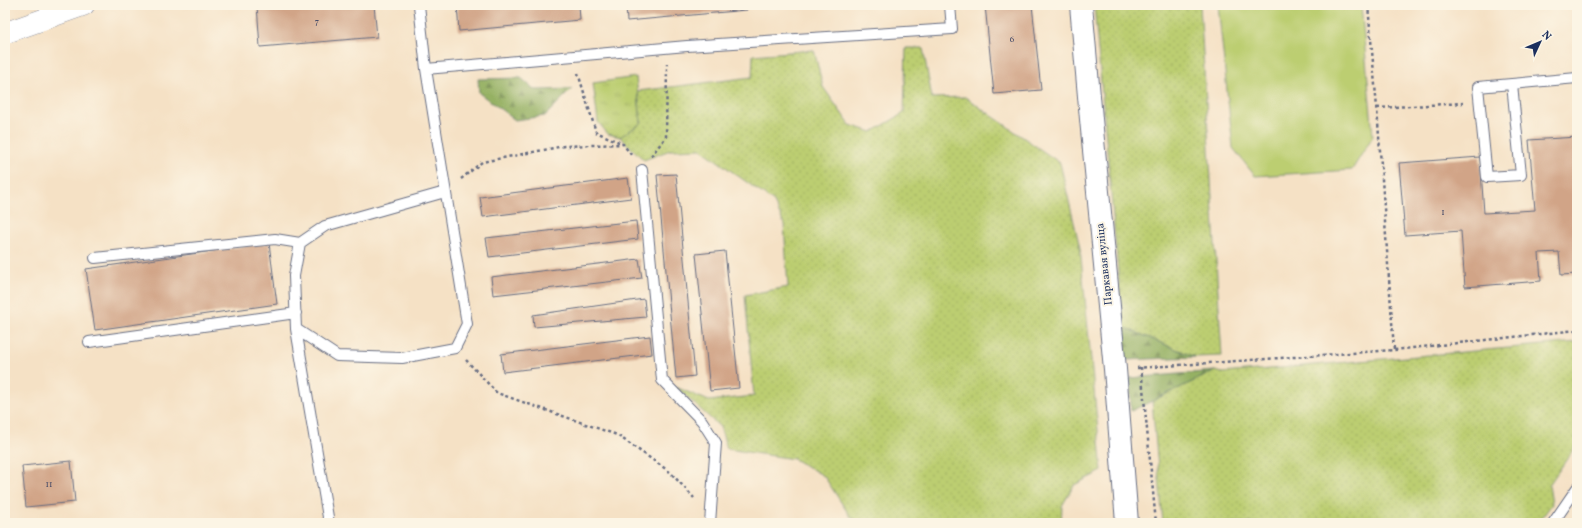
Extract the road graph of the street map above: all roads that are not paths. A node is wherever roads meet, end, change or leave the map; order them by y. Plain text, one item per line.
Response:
1 (84, 5) edge
2 (419, 5) edge
3 (950, 5) edge
4 (1081, 5) edge
5 (5, 33) edge
6 (426, 69) junction
7 (1577, 78) edge
8 (1512, 84) junction
9 (642, 170) road end
10 (445, 192) junction
11 (300, 243) junction
12 (95, 258) dead end
13 (296, 313) junction
14 (296, 329) junction
15 (89, 342) dead end
16 (1577, 488) edge
17 (710, 519) edge
18 (329, 523) edge
19 (1126, 523) edge
20 (1553, 523) edge

1 - 5 street
2 - 6 lane
3 - 6 lane
4 - 19 street, Паркавая вуліца
6 - 10 lane
7 - 8 lane
8 - 8 lane
9 - 17 lane
10 - 11 lane
10 - 14 lane
11 - 12 lane
11 - 13 lane
13 - 14 lane
13 - 15 lane
14 - 18 lane
16 - 20 lane

